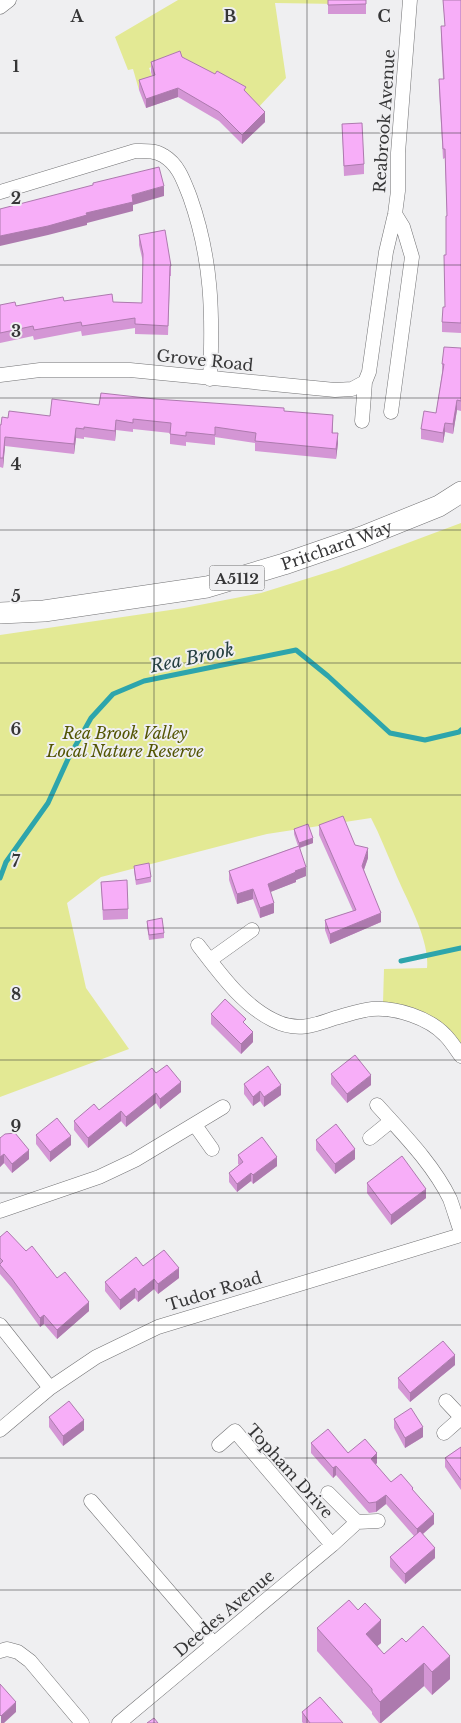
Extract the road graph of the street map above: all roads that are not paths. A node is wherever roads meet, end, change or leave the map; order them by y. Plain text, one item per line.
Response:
1 (9, 0) edge
2 (410, 0) edge
3 (0, 7) edge
4 (0, 192) edge
5 (395, 214) junction
6 (0, 375) edge
7 (210, 378) junction
8 (365, 382) junction
9 (391, 412) dead end
10 (362, 421) dead end
11 (461, 492) edge
12 (0, 613) edge
13 (252, 930) dead end
14 (198, 945) dead end
15 (210, 960) junction
16 (461, 1056) edge
17 (377, 1105) dead end
18 (223, 1106) dead end
19 (391, 1121) junction
20 (195, 1125) junction
21 (370, 1138) dead end
22 (212, 1149) dead end
23 (0, 1211) edge
24 (461, 1233) edge
25 (0, 1325) edge
26 (50, 1388) junction
27 (446, 1401) dead end
28 (461, 1418) edge
29 (0, 1430) edge
30 (444, 1433) dead end
31 (219, 1445) dead end
32 (328, 1493) dead end
33 (91, 1501) dead end
34 (378, 1521) dead end
35 (354, 1525) junction
36 (332, 1545) junction
37 (214, 1644) junction
38 (0, 1651) edge
39 (82, 1723) edge
40 (119, 1723) edge

1 - 3 street
2 - 5 street, Reabrook Avenue
4 - 7 street
5 - 8 street, Reabrook Avenue
5 - 9 street, Reabrook Avenue
6 - 7 street, Grove Road
7 - 8 street, Grove Road
8 - 10 street
11 - 12 main road, Pritchard Way / A5112
13 - 15 street
14 - 15 street
15 - 16 street
17 - 19 street
18 - 20 street
19 - 21 street
19 - 24 street
20 - 22 street
20 - 23 street
24 - 26 street, Tudor Road
25 - 26 street
26 - 29 street, Tudor Road
27 - 28 street
28 - 30 street
31 - 36 street, Topham Drive
32 - 35 street
33 - 37 street
34 - 35 street
35 - 36 street, Deedes Avenue
36 - 37 street, Deedes Avenue
37 - 40 street, Deedes Avenue
38 - 39 street

